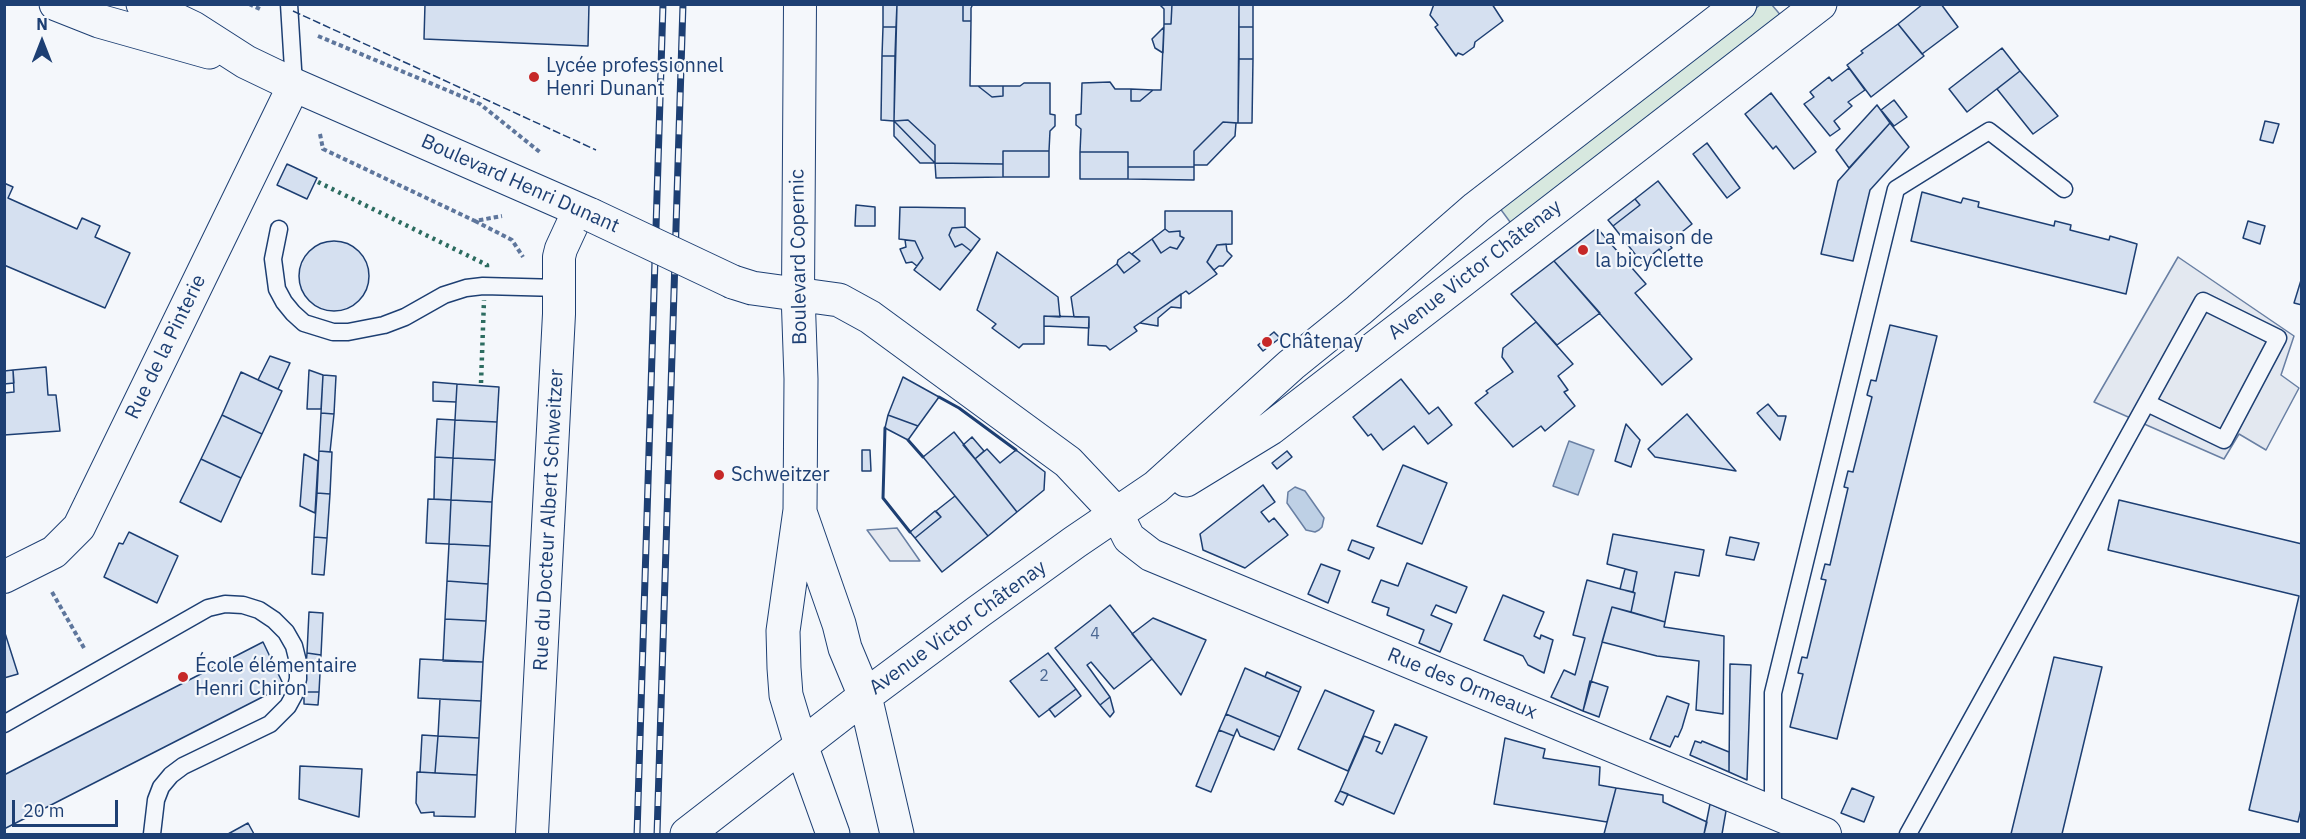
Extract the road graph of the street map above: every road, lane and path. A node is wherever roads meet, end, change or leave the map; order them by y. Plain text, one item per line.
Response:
1 (56, 4) edge
2 (143, 4) edge
3 (249, 4) edge
4 (289, 4) edge
5 (800, 4) edge
6 (1820, 4) edge
7 (1728, 8) edge
8 (289, 22) junction
9 (246, 62) junction
10 (302, 89) junction
11 (2064, 189) dead end
12 (578, 210) junction
13 (509, 215) dead end
14 (475, 221) junction
15 (279, 229) dead end
16 (560, 286) junction
17 (798, 293) junction
18 (2147, 403) junction
19 (800, 510) junction
20 (1117, 514) junction
21 (4, 577) edge
22 (49, 586) dead end
23 (87, 652) dead end
24 (865, 696) junction
25 (4, 724) edge
26 (801, 745) junction
27 (1773, 812) junction
28 (697, 827) edge
29 (152, 834) edge
30 (532, 834) edge
31 (833, 834) edge
32 (897, 834) edge
33 (1825, 834) edge
34 (1908, 834) edge

1 - 9 main road, Boulevard Henri Dunant
2 - 9 main road, Boulevard Henri Dunant
3 - 8 path
4 - 8 lane
5 - 17 street, Boulevard Copernic
6 - 20 main road, Avenue Victor Châtenay
7 - 20 main road, Avenue Victor Châtenay
8 - 10 lane
8 - 12 path
9 - 10 main road, Boulevard Henri Dunant
10 - 12 main road, Boulevard Henri Dunant
10 - 14 path
10 - 21 street, Rue de la Pinterie
11 - 27 lane
12 - 16 street, Rue du Docteur Albert Schweitzer
12 - 17 main road, Boulevard Henri Dunant, bridge
13 - 14 path
14 - 16 path
15 - 16 lane
16 - 30 street, Rue du Docteur Albert Schweitzer
17 - 19 main road, Boulevard Copernic
17 - 20 main road, Boulevard Henri Dunant
18 - 18 lane
18 - 34 lane
19 - 24 main road, Boulevard Copernic
19 - 26 main road, Boulevard Copernic
20 - 24 main road, Avenue Victor Châtenay
20 - 27 street, Rue des Ormeaux
22 - 23 path
24 - 26 main road, Avenue Victor Châtenay
24 - 32 main road, Boulevard Copernic
25 - 29 lane
26 - 28 main road, Avenue Victor Châtenay
26 - 31 main road, Boulevard Copernic
27 - 33 street, Rue des Ormeaux

